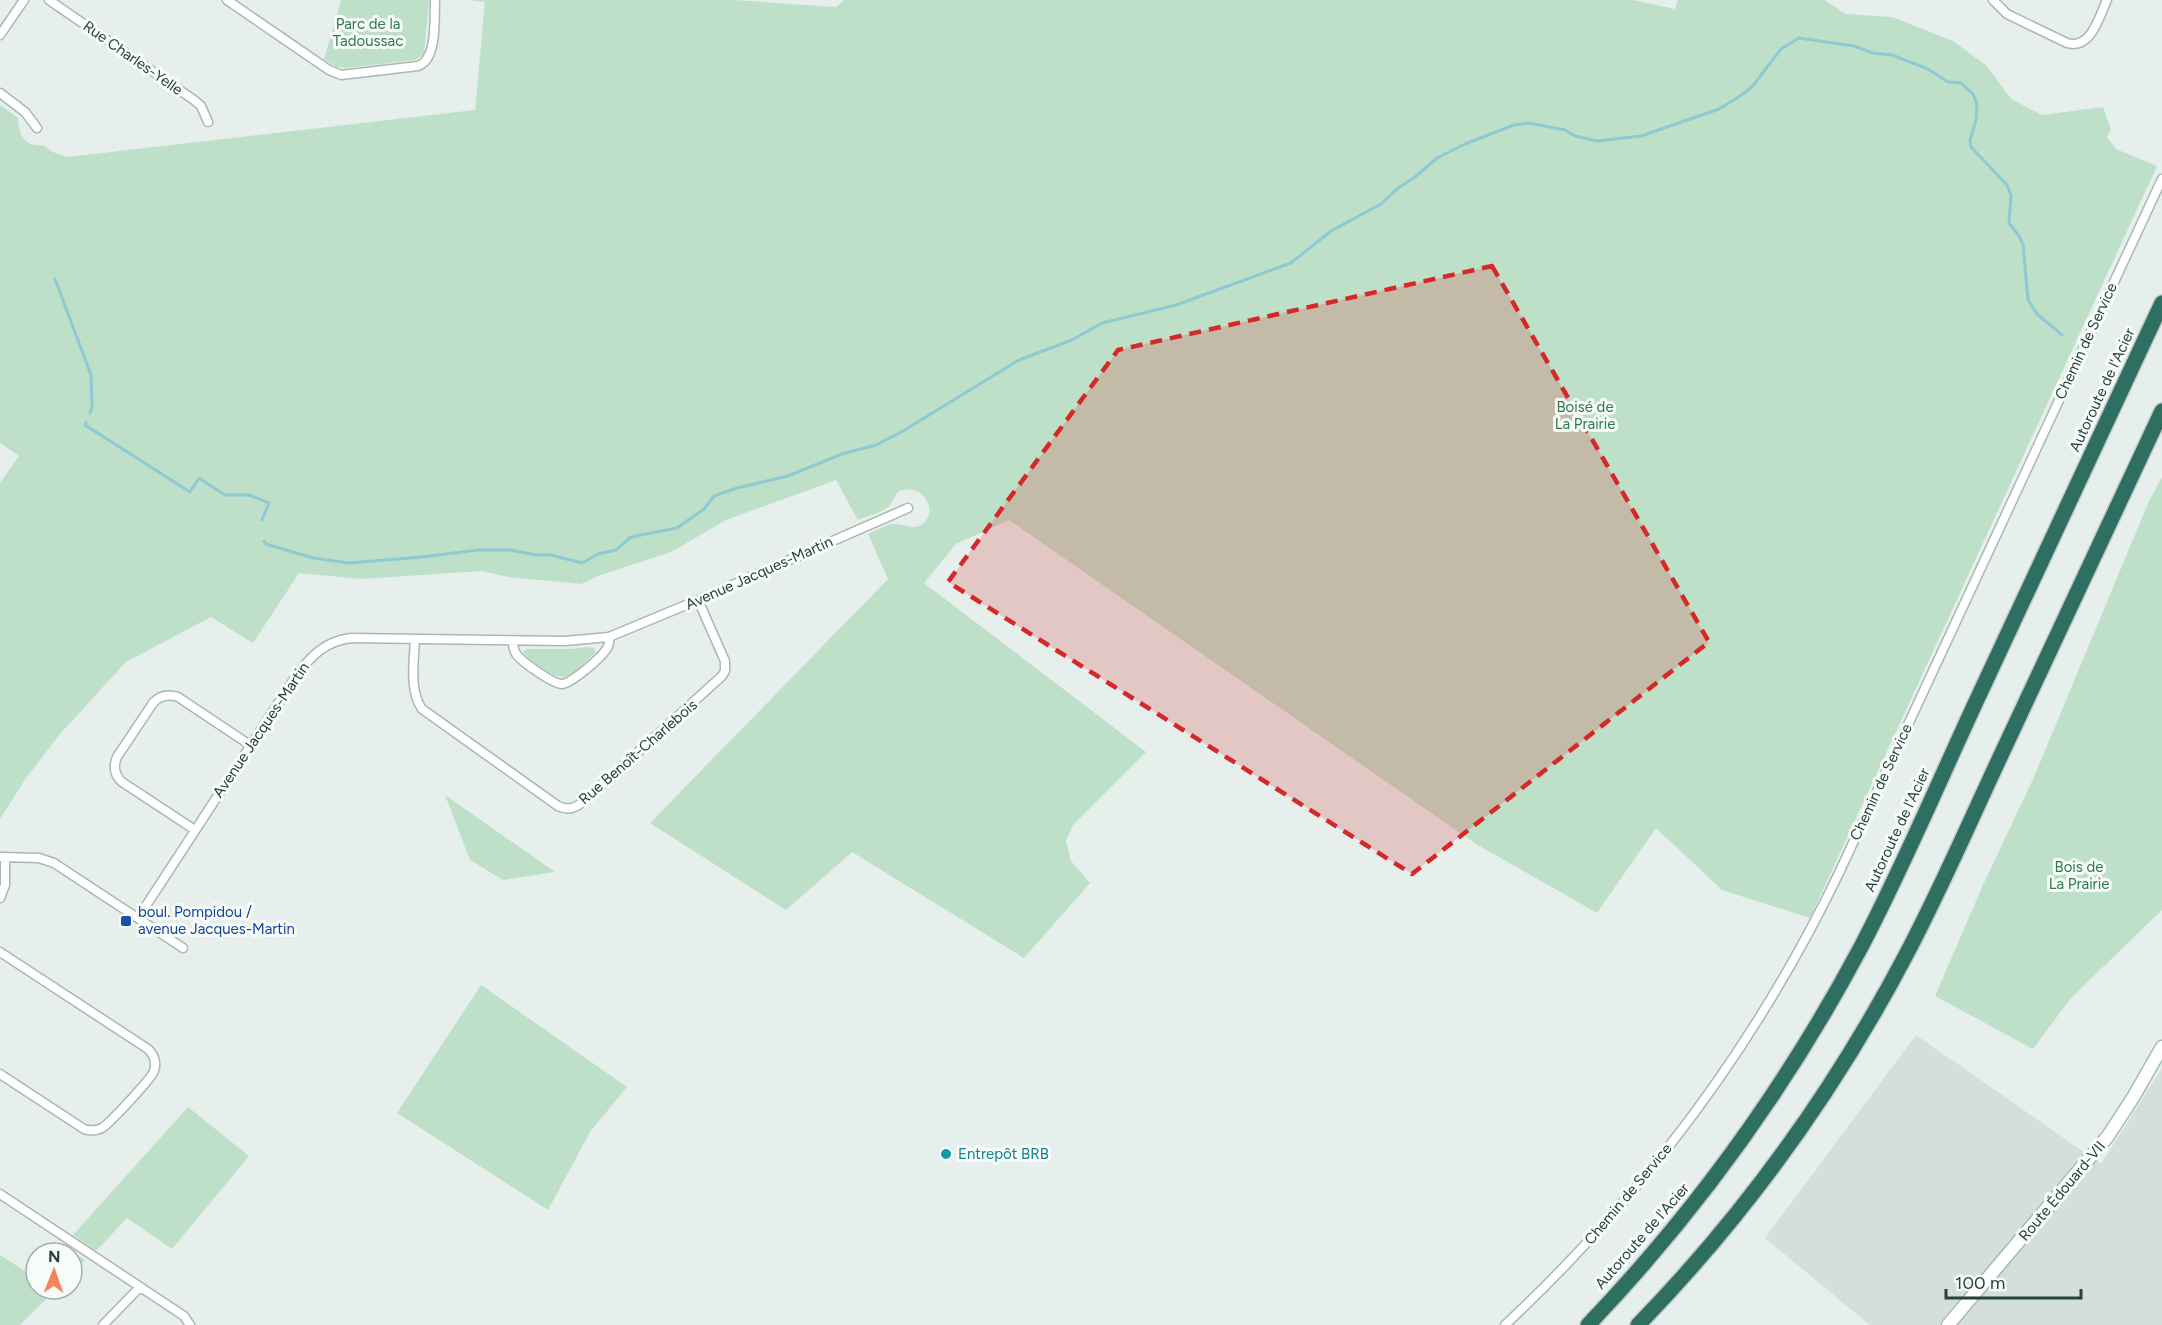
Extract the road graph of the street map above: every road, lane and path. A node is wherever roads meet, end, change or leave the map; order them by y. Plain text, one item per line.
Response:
1 (24, 0) edge
2 (50, 0) edge
3 (227, 0) edge
4 (435, 0) edge
5 (1993, 0) edge
6 (2107, 0) edge
7 (0, 35) edge
8 (0, 93) edge
9 (208, 122) dead end
10 (37, 128) dead end
11 (2162, 179) edge
12 (2162, 303) edge
13 (2162, 411) edge
14 (908, 508) dead end
15 (698, 600) junction
16 (609, 637) junction
17 (415, 639) junction
18 (513, 641) junction
19 (250, 745) junction
20 (195, 830) junction
21 (3, 857) edge
22 (0, 898) edge
23 (138, 918) junction
24 (183, 948) dead end
25 (0, 952) edge
26 (2162, 1047) edge
27 (0, 1074) edge
28 (0, 1194) edge
29 (140, 1287) junction
30 (103, 1325) edge
31 (190, 1325) edge
32 (1505, 1325) edge
33 (1588, 1325) edge
34 (1638, 1325) edge
35 (1948, 1325) edge

1 - 7 street
2 - 9 street, Rue Charles-Yelle
3 - 4 street
5 - 6 street
8 - 10 street
11 - 32 street, Chemin de Service
12 - 33 highway, Autoroute de l'Acier
13 - 34 highway
14 - 15 street, Avenue Jacques-Martin
15 - 16 street, Avenue Jacques-Martin
15 - 17 street, Rue Benoît-Charlebois
16 - 18 street, Avenue Jacques-Martin
16 - 18 street
17 - 18 street, Avenue Jacques-Martin
17 - 19 street, Avenue Jacques-Martin
19 - 20 street, Avenue Jacques-Martin
19 - 20 street
20 - 23 street, Avenue Jacques-Martin
21 - 22 street
21 - 23 street
23 - 24 street
25 - 27 street
26 - 35 main road, Route Édouard-VII
28 - 29 street
29 - 30 street
29 - 31 street

